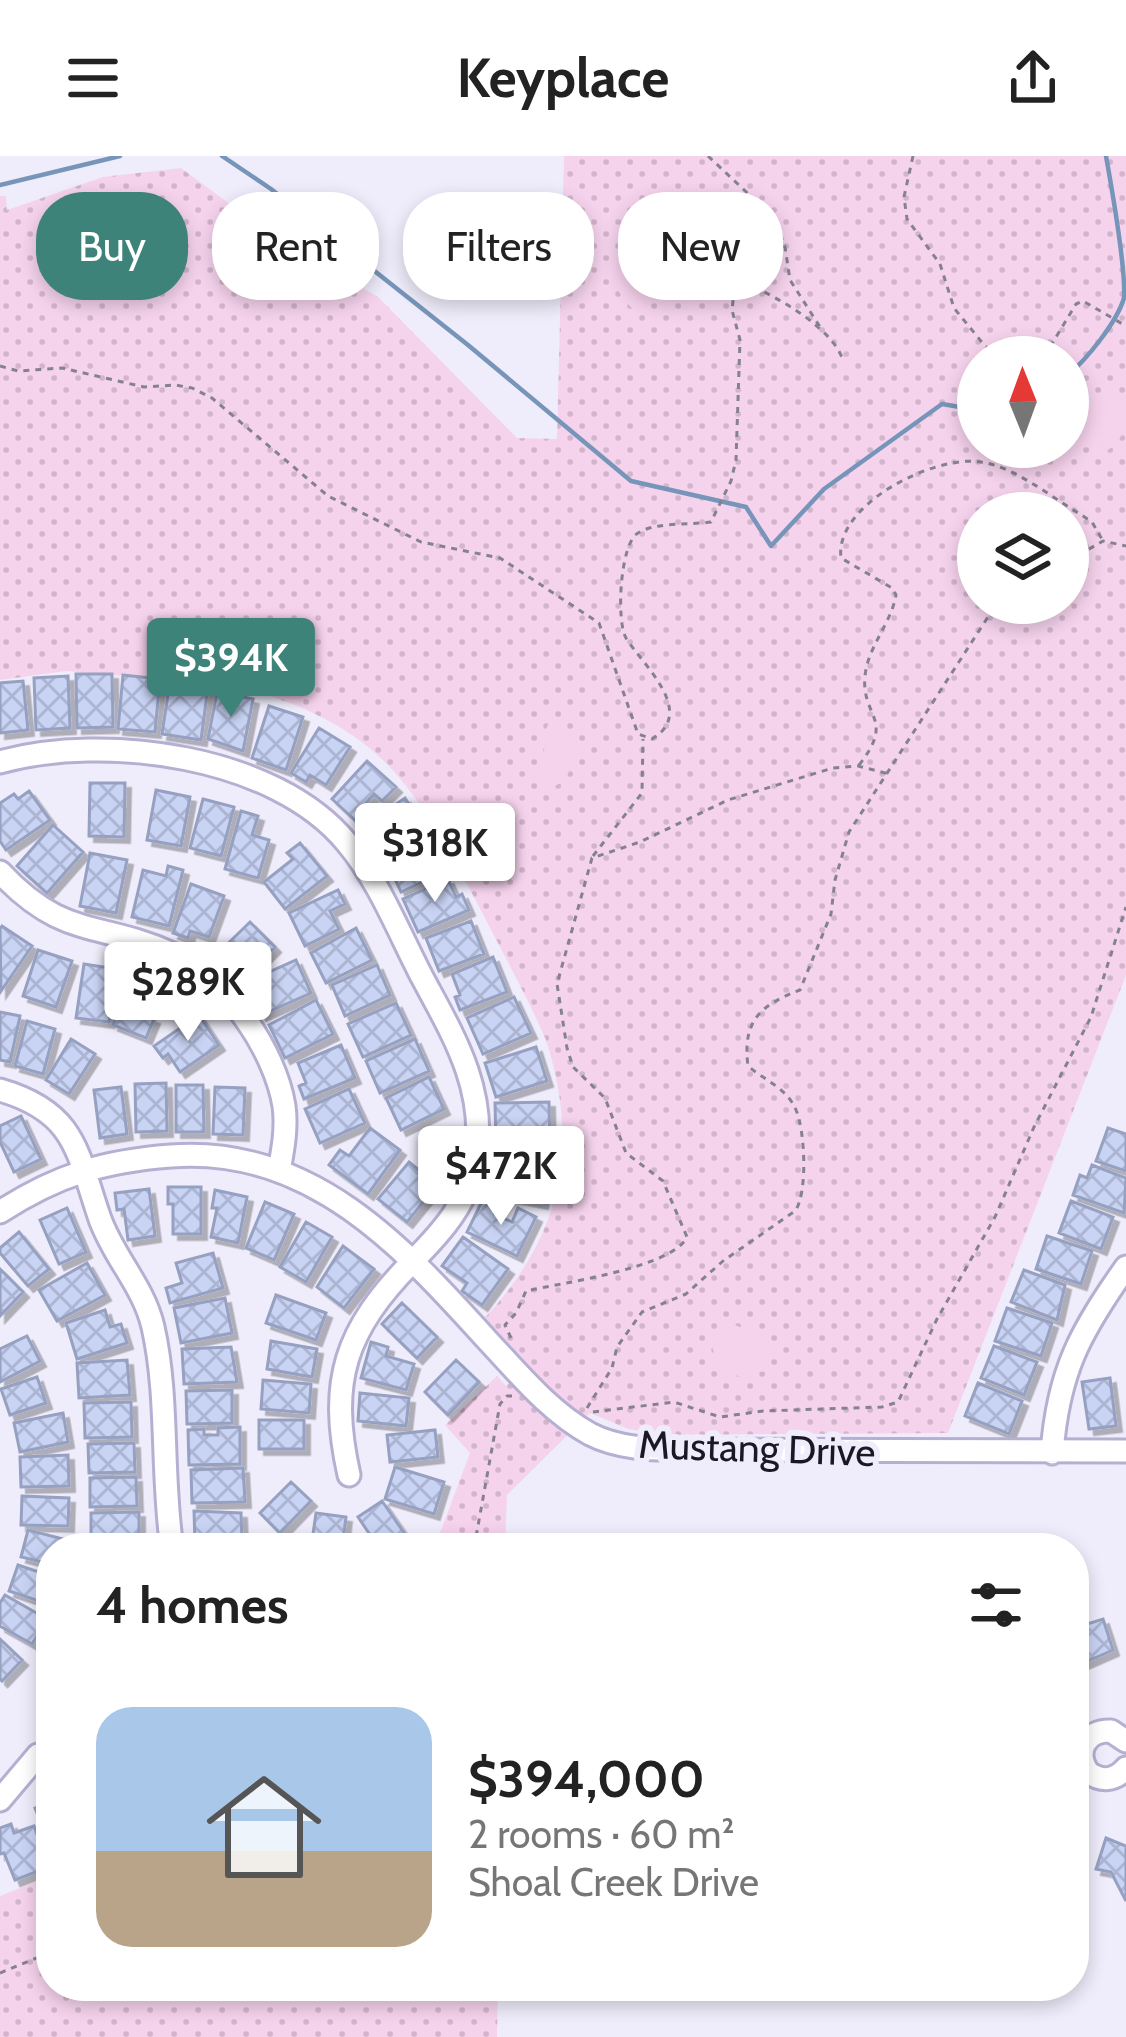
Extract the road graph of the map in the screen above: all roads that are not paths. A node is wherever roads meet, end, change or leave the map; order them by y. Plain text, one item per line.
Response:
1 (0, 762) edge
2 (0, 872) edge
3 (0, 1090) edge
4 (86, 1168) junction
5 (279, 1171) junction
6 (0, 1212) edge
7 (415, 1260) junction
8 (1126, 1267) edge
9 (1126, 1451) edge
10 (1052, 1453) junction
11 (349, 1475) dead end
12 (171, 1533) edge
13 (1089, 1738) edge
14 (1126, 1741) edge
15 (36, 1757) edge
16 (1126, 1768) edge
17 (1089, 1773) edge
18 (0, 1800) edge

1 - 7 street
2 - 5 street
3 - 4 street
4 - 5 street, Mustang Drive
4 - 6 street, Mustang Drive
4 - 12 street
5 - 7 street, Mustang Drive
7 - 10 street, Mustang Drive
7 - 11 street
8 - 10 street
9 - 10 street, Mustang Drive
13 - 14 street
15 - 18 street
16 - 17 street

